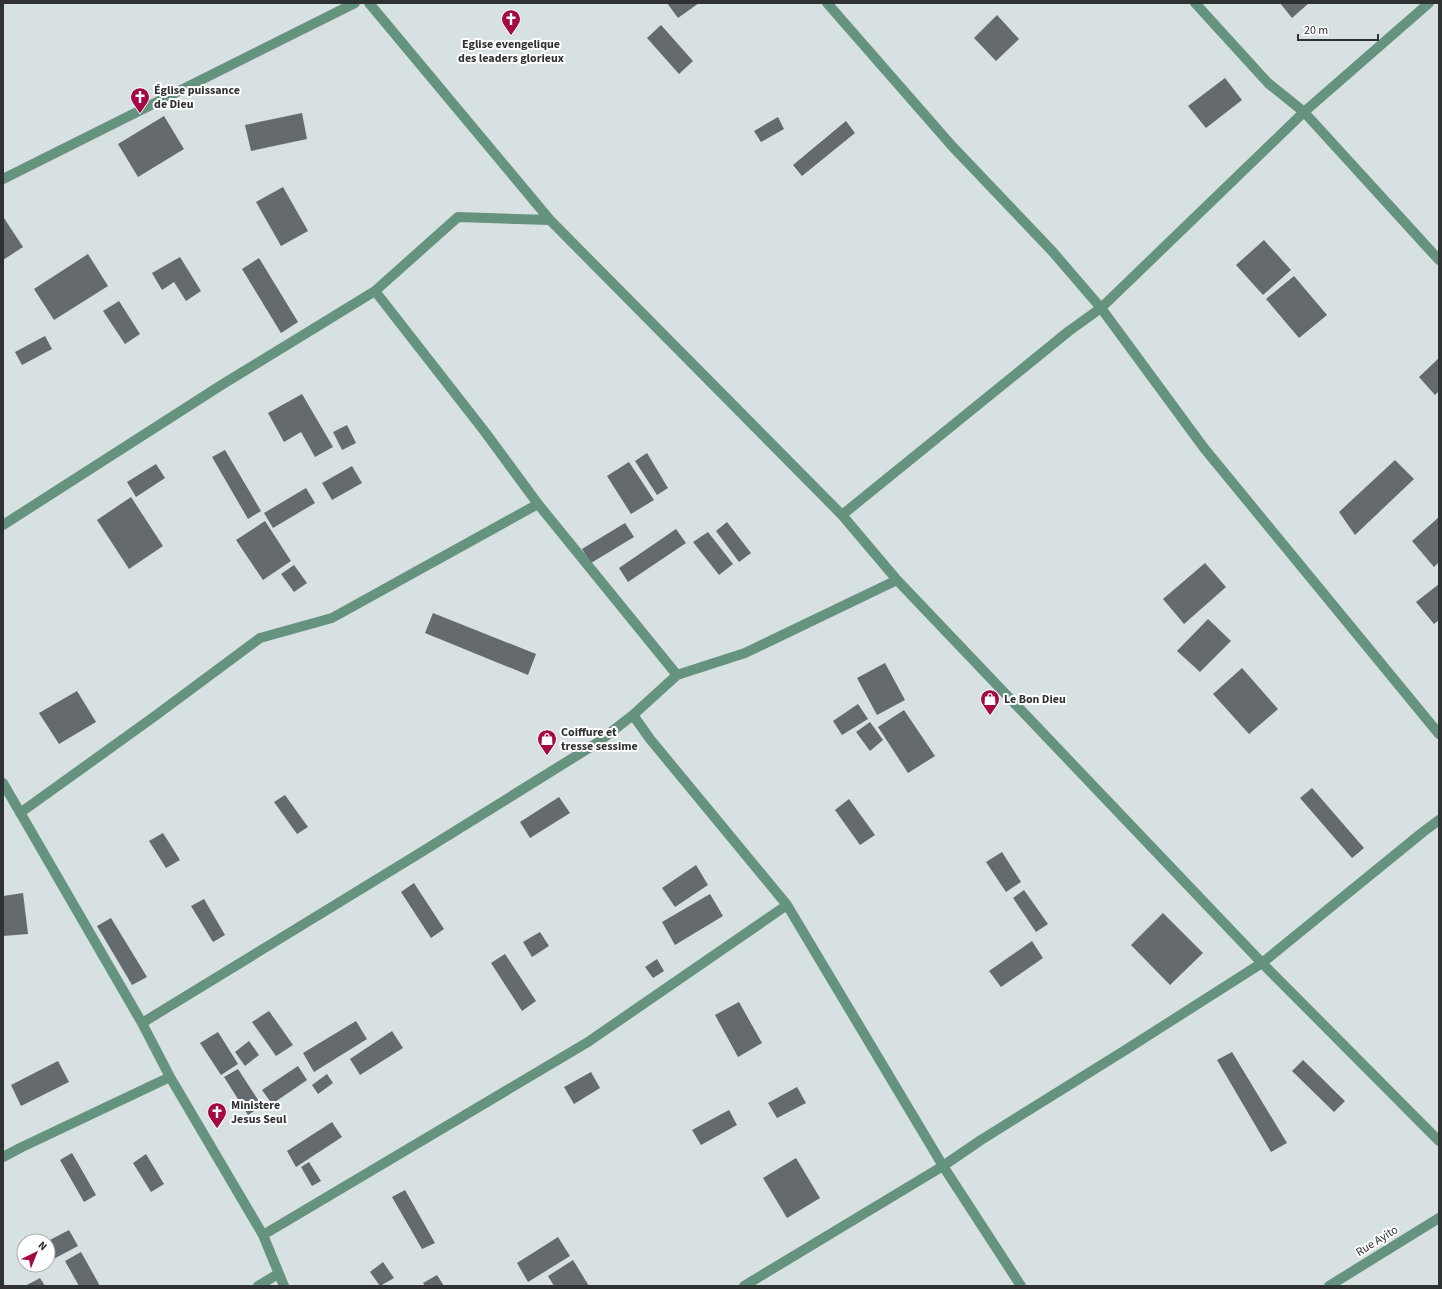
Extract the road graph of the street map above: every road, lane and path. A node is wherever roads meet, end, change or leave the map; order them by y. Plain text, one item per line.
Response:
1 (355, 3) edge
2 (369, 3) edge
3 (827, 3) edge
4 (1195, 3) edge
5 (1429, 3) edge
6 (1304, 112) junction
7 (3, 179) edge
8 (550, 220) junction
9 (1439, 260) edge
10 (375, 291) junction
11 (1101, 308) junction
12 (538, 504) junction
13 (842, 515) junction
14 (3, 525) edge
15 (897, 580) junction
16 (677, 675) junction
17 (633, 715) junction
18 (1439, 734) edge
19 (3, 783) edge
20 (20, 813) junction
21 (1439, 820) edge
22 (787, 905) junction
23 (1262, 963) junction
24 (142, 1023) junction
25 (170, 1077) junction
26 (1439, 1141) edge
27 (3, 1157) edge
28 (943, 1166) junction
29 (1439, 1218) edge
30 (263, 1235) junction
31 (278, 1274) junction
32 (258, 1286) edge
33 (284, 1286) edge
34 (744, 1286) edge
35 (1021, 1286) edge
36 (1329, 1286) edge

1 - 7 street
2 - 8 street
3 - 11 street
4 - 6 street
5 - 6 street
6 - 9 street
6 - 11 street
8 - 10 street
8 - 13 street
10 - 12 street
10 - 14 street
11 - 13 street
11 - 18 street
12 - 16 street
12 - 20 street
13 - 15 street
15 - 16 street
15 - 23 street
16 - 17 street
17 - 22 street
17 - 24 street
19 - 20 street
20 - 24 street
21 - 23 street
22 - 28 street
22 - 30 street
23 - 26 street
23 - 28 street
24 - 25 street
25 - 27 street
25 - 30 street
28 - 34 street
28 - 35 street
29 - 36 street, Rue Ayito
30 - 31 street
31 - 32 street
31 - 33 street

